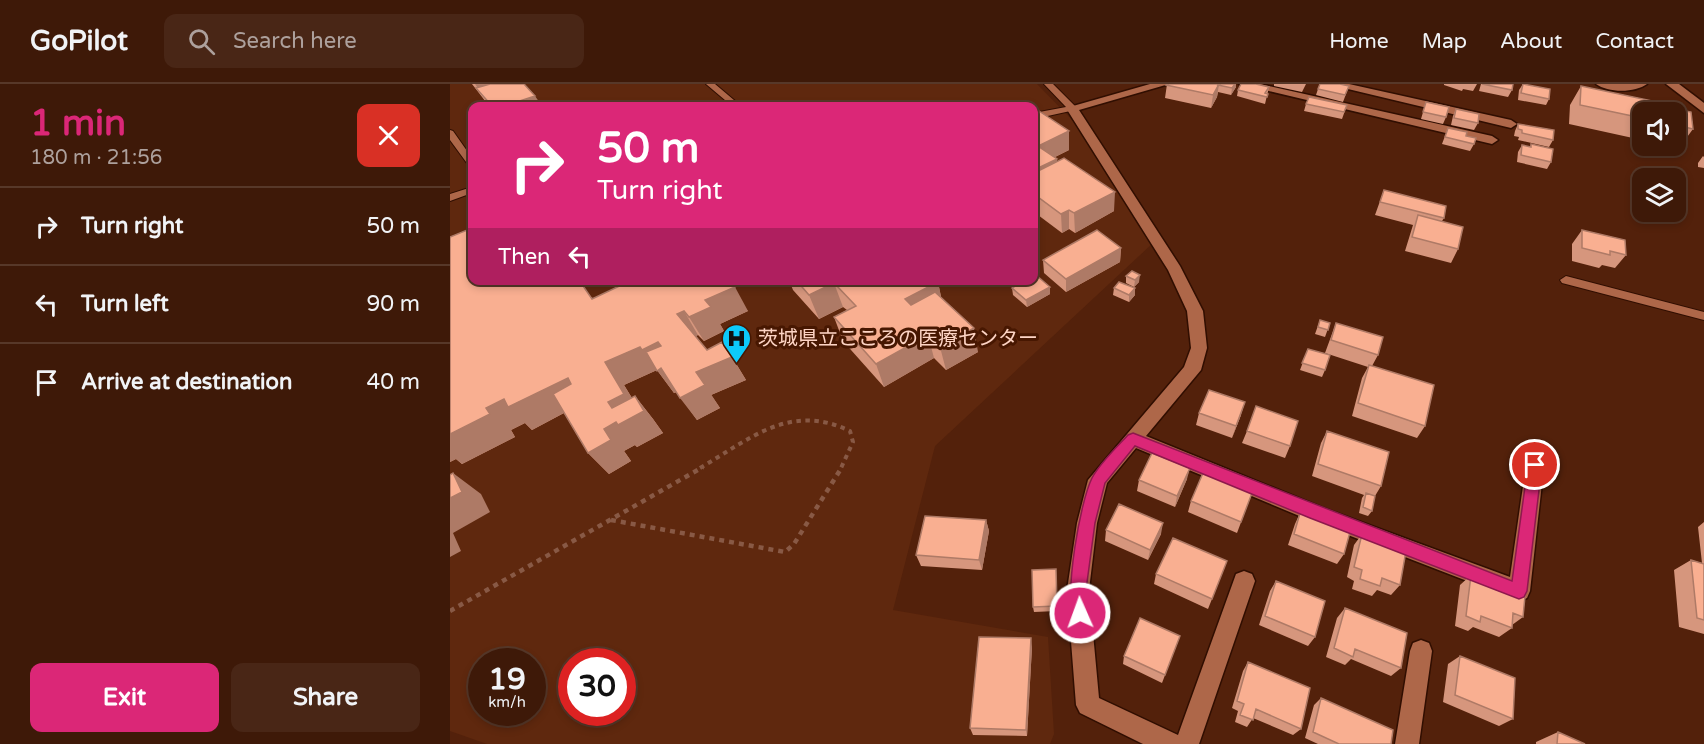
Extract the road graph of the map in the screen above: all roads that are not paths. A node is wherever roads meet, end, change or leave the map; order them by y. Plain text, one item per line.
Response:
1 (710, 84) edge
2 (1048, 84) edge
3 (1163, 84) edge
4 (1245, 84) edge
5 (1333, 84) edge
6 (1602, 84) edge
7 (1641, 84) edge
8 (1672, 84) edge
9 (732, 102) edge
10 (1072, 108) junction
11 (1704, 109) edge
12 (1038, 115) edge
13 (1511, 124) dead end
14 (450, 132) edge
15 (1492, 140) dead end
16 (468, 158) edge
17 (468, 191) edge
18 (450, 198) edge
19 (1566, 280) dead end
20 (1704, 316) edge
21 (1133, 439) junction
22 (1535, 465) dead end
23 (1244, 581) dead end
24 (1421, 651) dead end
25 (1170, 744) edge
26 (1187, 744) edge
27 (1407, 744) edge

1 - 9 lane
2 - 10 lane
3 - 10 street
4 - 15 street
5 - 13 street
6 - 7 street
8 - 11 street
10 - 12 lane
10 - 21 street
14 - 16 lane
17 - 18 lane
19 - 20 lane
21 - 22 street
21 - 25 street
23 - 26 street
24 - 27 street

